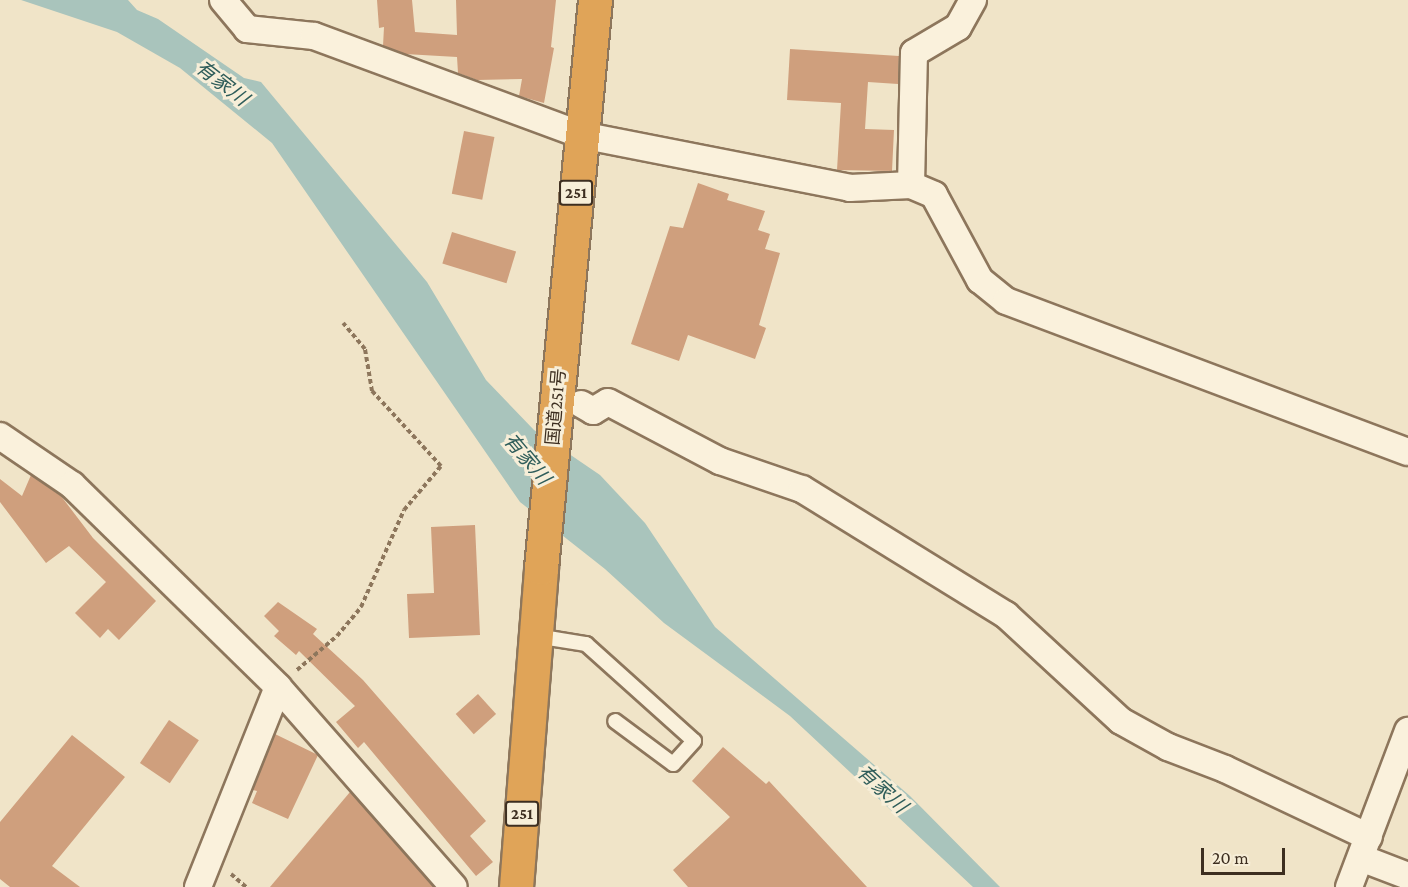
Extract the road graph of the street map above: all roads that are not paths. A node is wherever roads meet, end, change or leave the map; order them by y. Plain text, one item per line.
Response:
1 (223, 0) edge
2 (595, 0) edge
3 (973, 0) edge
4 (581, 135) junction
5 (911, 185) junction
6 (570, 395) junction
7 (0, 436) edge
8 (1408, 452) edge
9 (536, 636) junction
10 (278, 687) junction
11 (615, 721) dead end
12 (1408, 731) edge
13 (1365, 848) junction
14 (1408, 876) edge
15 (198, 887) edge
16 (454, 887) edge
17 (516, 887) edge
18 (1349, 887) edge

1 - 4 street
2 - 4 highway, 国道251号 / 251
3 - 5 street
4 - 5 street
4 - 6 highway, 国道251号 / 251
5 - 8 street
6 - 9 highway, 国道251号 / 251
6 - 13 street
7 - 10 street
9 - 11 lane
9 - 17 highway, 国道251号 / 251
10 - 15 street
10 - 16 street
12 - 13 street
13 - 14 street
13 - 18 street

